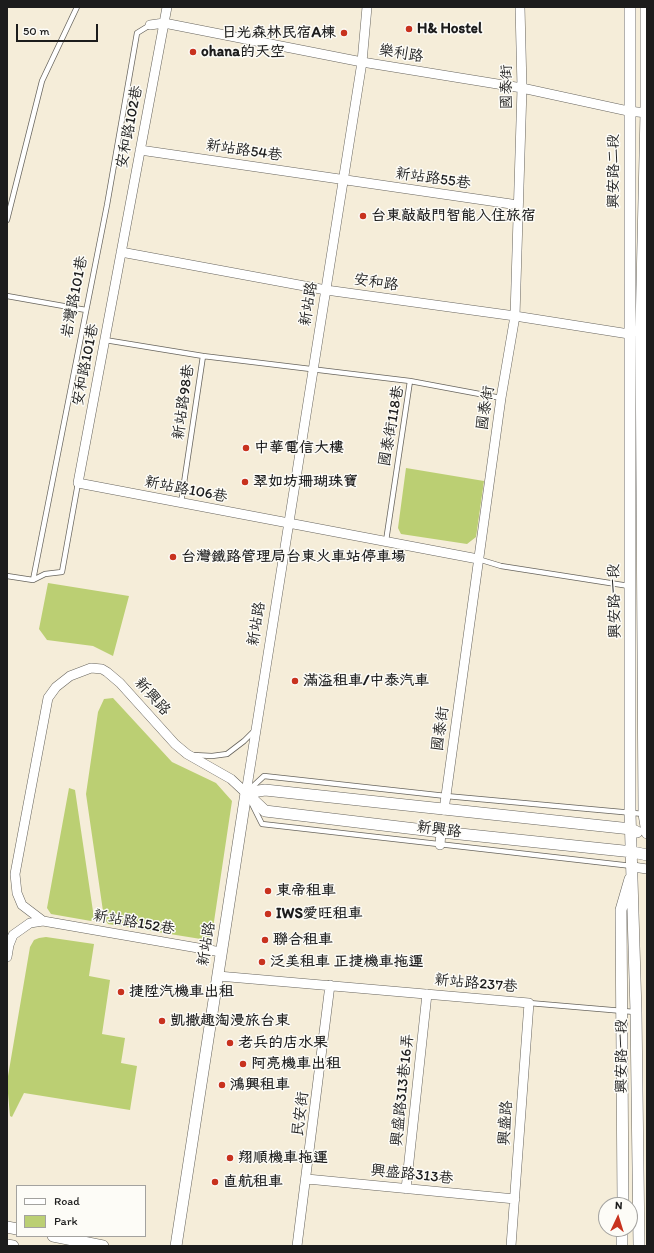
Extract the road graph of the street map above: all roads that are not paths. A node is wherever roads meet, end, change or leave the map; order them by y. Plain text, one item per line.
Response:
1 (77, 7) edge
2 (167, 7) edge
3 (367, 7) edge
4 (520, 7) edge
5 (630, 7) edge
6 (646, 7) edge
7 (164, 23) junction
8 (150, 25) joint
9 (362, 62) junction
10 (522, 88) junction
11 (628, 111) junction
12 (646, 113) edge
13 (140, 150) junction
14 (343, 180) junction
15 (518, 205) junction
16 (7, 220) edge
17 (121, 252) junction
18 (326, 290) junction
19 (7, 296) edge
20 (86, 310) junction
21 (515, 316) junction
22 (644, 327) edge
23 (629, 334) junction
24 (105, 340) junction
25 (203, 356) junction
26 (313, 369) junction
27 (410, 381) junction
28 (501, 398) junction
29 (78, 484) junction
30 (181, 503) junction
31 (288, 523) junction
32 (644, 535) edge
33 (386, 541) junction
34 (478, 559) junction
35 (7, 576) edge
36 (33, 580) junction
37 (629, 586) junction
38 (645, 710) edge
39 (256, 729) junction
40 (187, 754) junction
41 (246, 793) junction
42 (446, 796) junction
43 (444, 810) junction
44 (630, 813) junction
45 (644, 814) junction
46 (631, 829) junction
47 (441, 832) junction
48 (647, 834) edge
49 (440, 845) junction
50 (633, 852) junction
51 (647, 855) edge
52 (633, 867) junction
53 (647, 869) edge
54 (43, 922) junction
55 (221, 952) junction
56 (7, 957) edge
57 (218, 976) junction
58 (330, 985) junction
59 (427, 994) junction
60 (529, 1003) junction
61 (622, 1011) junction
62 (636, 1012) junction
63 (307, 1179) junction
64 (406, 1189) junction
65 (623, 1197) edge
66 (515, 1200) junction
67 (58, 1237) edge
68 (7, 1245) edge
69 (13, 1246) edge
70 (103, 1246) edge
71 (176, 1246) edge
72 (297, 1246) edge
73 (511, 1246) edge
74 (639, 1246) edge

1 - 16 lane
2 - 7 street, 安和路102巷
3 - 9 street, 新站路
4 - 10 street, 國泰街
5 - 11 street, 興安路二段
6 - 12 street, 興安路二段
7 - 8 street, 樂利路
7 - 9 street, 樂利路
7 - 13 street, 安和路102巷
8 - 20 lane, 岩灣路101巷
9 - 10 street, 樂利路
9 - 14 street, 新站路
10 - 11 street, 樂利路
10 - 15 street, 國泰街
11 - 12 street, 樂利路
11 - 23 street, 興安路二段
12 - 22 street, 興安路二段
13 - 14 street, 新站路54巷
13 - 17 street, 安和路102巷
14 - 15 street, 新站路55巷
14 - 18 street, 新站路
15 - 21 street, 國泰街
17 - 18 street, 安和路
17 - 24 street, 安和路101巷
18 - 21 street, 安和路
18 - 26 street, 新站路
19 - 20 lane
20 - 36 lane, 岩灣路101巷
21 - 23 street, 安和路
21 - 28 street, 國泰街
22 - 23 street
22 - 32 street, 興安路一段
23 - 37 street, 興安路一段
24 - 25 lane, 新站路98巷
24 - 29 street, 安和路101巷
25 - 26 lane
25 - 30 lane, 新站路98巷
26 - 27 lane
26 - 31 street, 新站路
27 - 28 lane, 國泰街118巷
27 - 33 lane, 國泰街118巷
28 - 34 street, 國泰街
29 - 30 street, 新站路106巷
29 - 36 lane
30 - 31 street, 新站路106巷
31 - 33 street, 新站路106巷
31 - 39 street, 新站路
32 - 38 street, 興安路一段
33 - 34 street, 新站路106巷
34 - 37 lane
34 - 42 street, 國泰街
35 - 36 lane
37 - 44 street, 興安路一段
38 - 45 street, 興安路一段
39 - 40 lane
39 - 41 street, 新站路
40 - 41 street, 新興路
40 - 54 street, 新興路
41 - 42 lane
41 - 43 street, 新興路
41 - 47 street, 新興路
41 - 49 lane, 新興路
41 - 55 street, 新站路
42 - 43 street, 國泰街
42 - 44 lane
43 - 46 street, 新興路
44 - 45 lane
44 - 46 street, 興安路一段
45 - 48 street, 興安路一段
46 - 48 street, 新興路
46 - 50 street, 興安路一段
47 - 49 street
47 - 50 street, 新興路
49 - 52 lane, 新興路
50 - 51 street, 新興路
50 - 52 street, 興安路一段
52 - 53 street, 新興路
52 - 61 street, 興安路一段
52 - 62 street, 興安路一段
54 - 55 street, 新站路152巷
54 - 56 street
55 - 57 street, 新站路
57 - 58 street, 新站路237巷
57 - 71 street, 新站路
58 - 59 street, 新站路237巷
58 - 63 street, 民安街
59 - 60 street, 新站路237巷
59 - 64 street, 興盛路313巷16弄
60 - 61 lane, 新站路237巷
60 - 66 street, 興盛路
61 - 62 lane, 新站路237巷
61 - 65 street, 興安路一段
62 - 74 street, 興安路一段
63 - 64 street, 興盛路313巷
63 - 72 street, 民安街
64 - 66 street, 興盛路313巷
66 - 73 street, 興盛路
67 - 70 street
68 - 69 street

